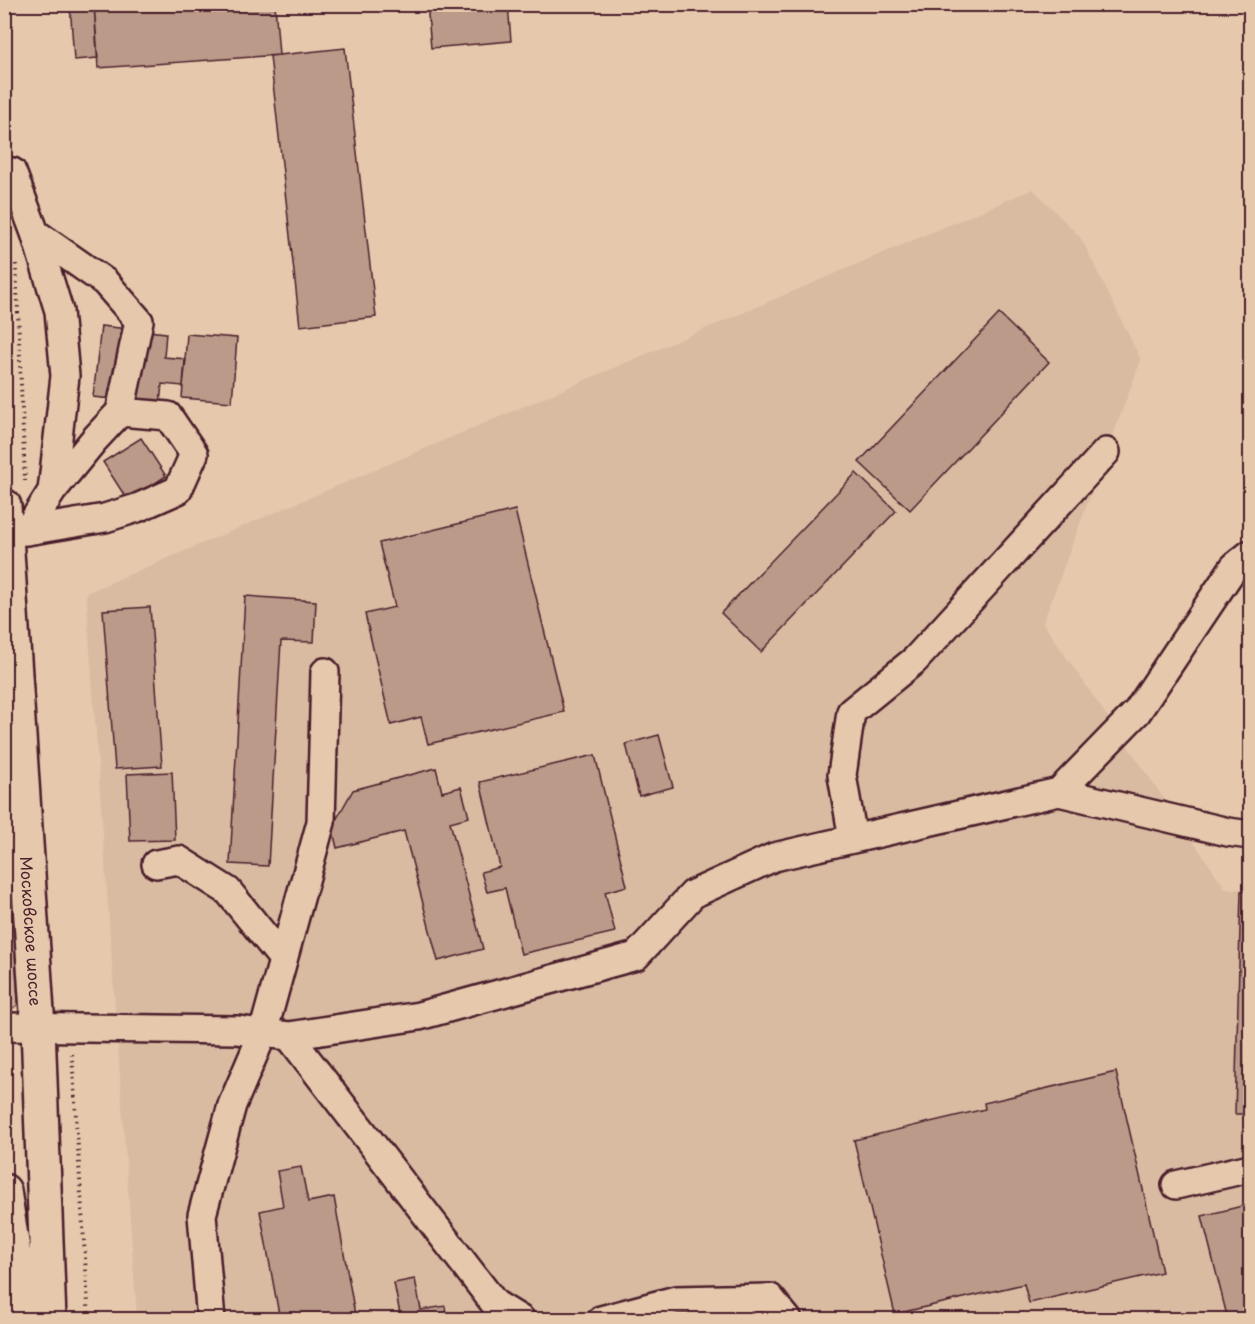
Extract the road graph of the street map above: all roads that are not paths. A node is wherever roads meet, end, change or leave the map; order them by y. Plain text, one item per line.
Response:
1 (4, 171) edge
2 (35, 233) junction
3 (120, 412) junction
4 (1106, 452) dead end
5 (52, 491) junction
6 (13, 523) edge
7 (1251, 554) edge
8 (325, 672) dead end
9 (1059, 792) junction
10 (1251, 835) edge
11 (853, 839) junction
12 (156, 864) dead end
13 (16, 869) edge
14 (283, 959) junction
15 (4, 1027) edge
16 (38, 1027) junction
17 (262, 1033) junction
18 (289, 1036) junction
19 (1251, 1168) edge
20 (1176, 1185) dead end
21 (4, 1191) edge
22 (24, 1320) edge
23 (50, 1320) edge
24 (211, 1320) edge
25 (521, 1320) edge
26 (601, 1320) edge
27 (788, 1320) edge

1 - 2 street
2 - 3 street
2 - 5 street
3 - 5 street
3 - 6 street
4 - 11 street
5 - 6 street
6 - 13 main road, Московское шоссе
7 - 9 street
8 - 14 street
9 - 10 street
9 - 11 street
11 - 18 street
12 - 14 street
13 - 16 main road, Московское шоссе
14 - 17 street
15 - 16 street
16 - 17 street
16 - 23 main road, Московское шоссе
17 - 18 street
17 - 24 street
18 - 25 street
19 - 20 street
21 - 22 main road
26 - 27 street

